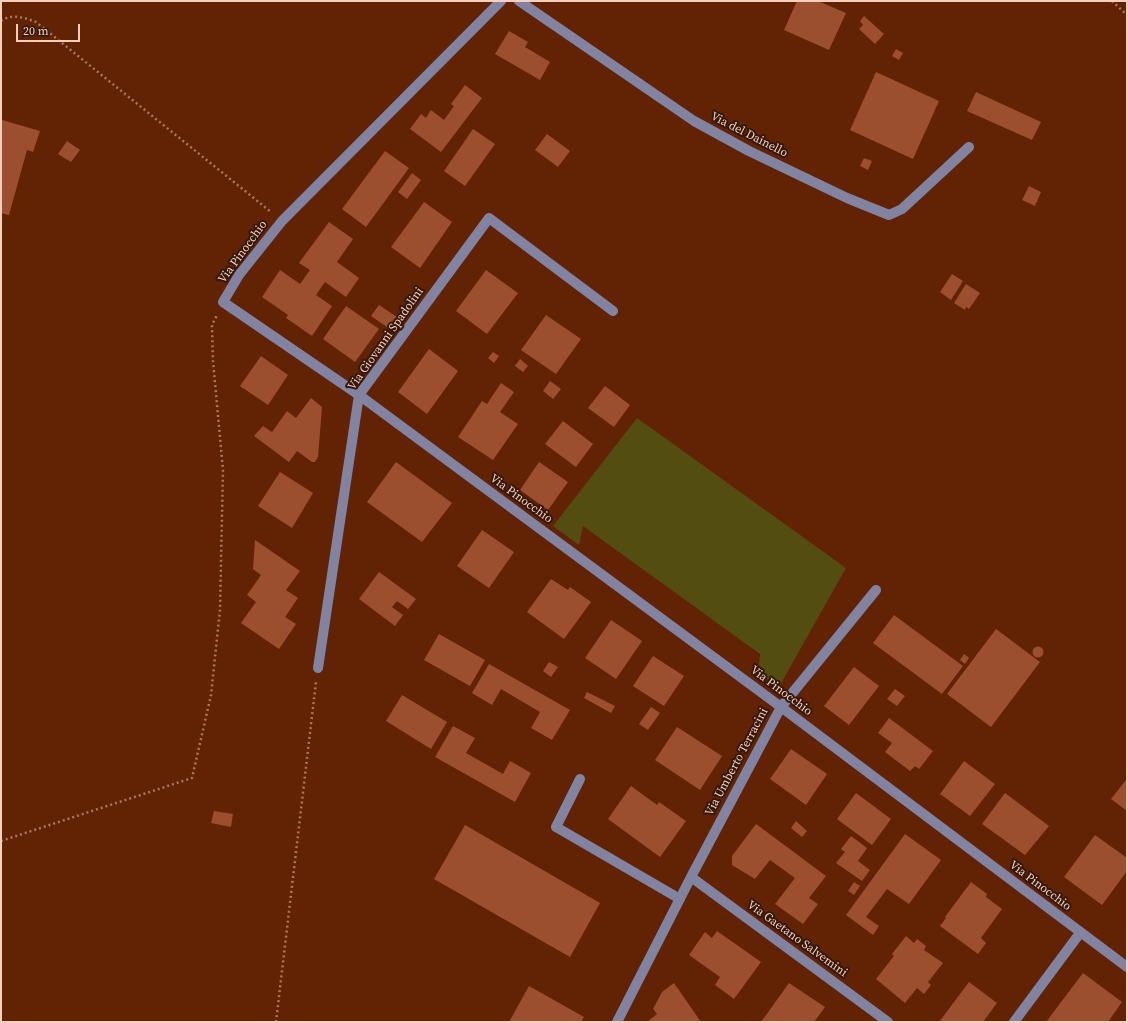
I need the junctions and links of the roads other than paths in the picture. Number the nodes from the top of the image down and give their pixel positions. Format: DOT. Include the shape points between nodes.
graph roads {
  1 [pos="500,1"];
  2 [pos="519,1"];
  3 [pos="969,147"];
  4 [pos="613,311"];
  5 [pos="359,395"];
  6 [pos="876,590"];
  7 [pos="318,668"];
  8 [pos="781,707"];
  9 [pos="580,779"];
  10 [pos="691,877"];
  11 [pos="680,898"];
  12 [pos="1080,933"];
  13 [pos="1127,967"];
  14 [pos="617,1022"];
  15 [pos="888,1022"];
  16 [pos="1014,1022"];
  1 -- 5 [label="street, Via Pinocchio" via="282,221 239,274 223,302"];
  2 -- 3 [label="street, Via del Dainello" via="694,121 756,155 846,198 889,215 902,208"];
  4 -- 5 [label="street, Via Giovanni Spadolini" via="489,218"];
  5 -- 7 [label="street, Via Giovanni Spadolini"];
  5 -- 8 [label="street, Via Pinocchio"];
  6 -- 8 [label="street, Via Umberto Terracini"];
  8 -- 10 [label="street, Via Umberto Terracini"];
  8 -- 12 [label="street, Via Pinocchio"];
  9 -- 11 [label="street" via="556,827"];
  10 -- 11 [label="street, Via Umberto Terracini"];
  10 -- 15 [label="street, Via Gaetano Salvemini"];
  11 -- 14 [label="street, Via Umberto Terracini"];
  12 -- 13 [label="street, Via Pinocchio"];
  12 -- 16 [label="street"];
}
